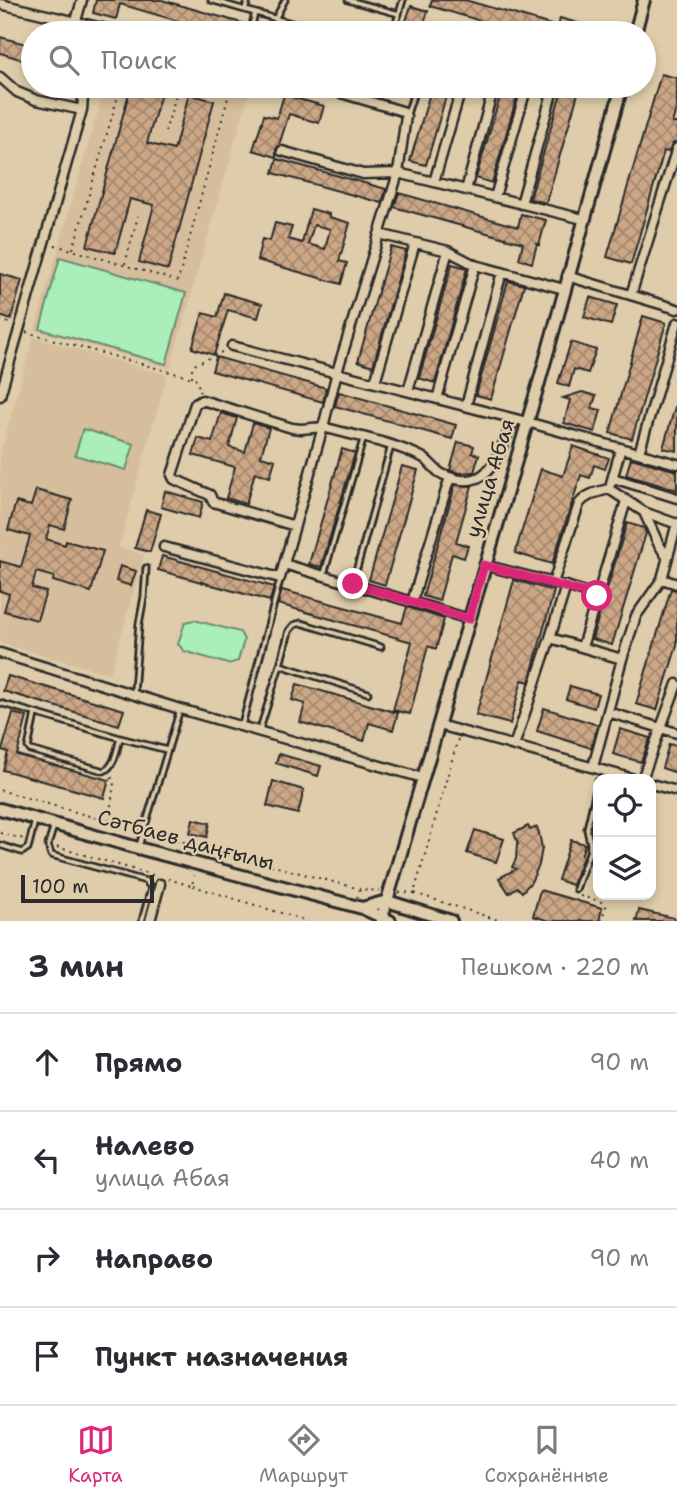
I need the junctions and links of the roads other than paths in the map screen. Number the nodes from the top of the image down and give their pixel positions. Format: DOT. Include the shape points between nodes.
graph roads {
  1 [pos="82,0"];
  2 [pos="211,0"];
  3 [pos="247,0"];
  4 [pos="285,0"];
  5 [pos="348,0"];
  6 [pos="403,0"];
  7 [pos="644,0"];
  8 [pos="0,4"];
  9 [pos="245,10"];
  10 [pos="255,13"];
  11 [pos="399,14"];
  12 [pos="275,19"];
  13 [pos="76,21"];
  14 [pos="253,21"];
  15 [pos="282,21"];
  16 [pos="397,21"];
  17 [pos="638,21"];
  18 [pos="0,77"];
  19 [pos="21,94"];
  20 [pos="31,98"];
  21 [pos="83,98"];
  22 [pos="358,98"];
  23 [pos="412,98"];
  24 [pos="458,98"];
  25 [pos="491,98"];
  26 [pos="524,98"];
  27 [pos="551,98"];
  28 [pos="618,98"];
  29 [pos="82,110"];
  30 [pos="406,116"];
  31 [pos="677,148"];
  32 [pos="282,151"];
  33 [pos="398,173"];
  34 [pos="434,182"];
  35 [pos="466,190"];
  36 [pos="495,197"];
  37 [pos="521,204"];
  38 [pos="583,219"];
  39 [pos="379,233"];
  40 [pos="415,243"];
  41 [pos="448,251"];
  42 [pos="475,265"];
  43 [pos="502,272"];
  44 [pos="567,276"];
  45 [pos="564,289"];
  46 [pos="631,295"];
  47 [pos="677,309"];
  48 [pos="677,323"];
  49 [pos="232,346"];
  50 [pos="5,360"];
  51 [pos="337,372"];
  52 [pos="375,382"];
  53 [pos="408,391"];
  54 [pos="0,396"];
  55 [pos="437,399"];
  56 [pos="466,406"];
  57 [pos="514,419"];
  58 [pos="527,422"];
  59 [pos="323,427"];
  60 [pos="364,439"];
  61 [pos="391,446"];
  62 [pos="621,448"];
  63 [pos="639,453"];
  64 [pos="677,464"];
  65 [pos="450,477"];
  66 [pos="613,478"];
  67 [pos="609,489"];
  68 [pos="677,498"];
  69 [pos="626,501"];
  70 [pos="644,512"];
  71 [pos="677,523"];
  72 [pos="295,526"];
  73 [pos="164,547"];
  74 [pos="667,558"];
  75 [pos="284,564"];
  76 [pos="484,565"];
  77 [pos="146,568"];
  78 [pos="324,576"];
  79 [pos="280,578"];
  80 [pos="662,579"];
  81 [pos="552,583"];
  82 [pos="353,584"];
  83 [pos="677,584"];
  84 [pos="566,586"];
  85 [pos="597,596"];
  86 [pos="412,602"];
  87 [pos="469,619"];
  88 [pos="550,638"];
  89 [pos="381,647"];
  90 [pos="582,647"];
  91 [pos="0,653"];
  92 [pos="622,659"];
  93 [pos="280,665"];
  94 [pos="677,684"];
  95 [pos="368,692"];
  96 [pos="134,694"];
  97 [pos="0,703"];
  98 [pos="180,709"];
  99 [pos="608,712"];
  100 [pos="35,714"];
  101 [pos="439,725"];
  102 [pos="241,727"];
  103 [pos="662,729"];
  104 [pos="259,732"];
  105 [pos="677,733"];
  106 [pos="120,738"];
  107 [pos="514,746"];
  108 [pos="167,750"];
  109 [pos="597,769"];
  110 [pos="598,774"];
  111 [pos="616,774"];
  112 [pos="644,774"];
  113 [pos="424,778"];
  114 [pos="656,786"];
  115 [pos="677,792"];
  116 [pos="593,804"];
  117 [pos="0,809"];
  118 [pos="36,819"];
  119 [pos="55,824"];
  120 [pos="0,845"];
  121 [pos="138,848"];
  122 [pos="160,884"];
  123 [pos="576,889"];
  124 [pos="387,901"];
  125 [pos="362,908"];
  126 [pos="384,920"];
  127 [pos="142,921"];
  128 [pos="150,921"];
  129 [pos="451,921"];
  1 -- 13 [label="street"];
  2 -- 9 [label="lane"];
  3 -- 9 [label="lane"];
  4 -- 12 [label="lane"];
  5 -- 11 [label="lane"];
  6 -- 11 [label="lane"];
  7 -- 17 [label="street"];
  8 -- 13 [label="street"];
  9 -- 10 [label="lane"];
  10 -- 12 [label="lane"];
  10 -- 14 [label="lane"];
  11 -- 16 [label="lane"];
  12 -- 15 [label="lane"];
  18 -- 19 [label="street"];
  20 -- 29 [label="street"];
  21 -- 29 [label="street"];
  22 -- 30 [label="street"];
  23 -- 30 [label="lane"];
  24 -- 34 [label="street"];
  25 -- 35 [label="street"];
  26 -- 36 [label="street"];
  27 -- 37 [label="street"];
  28 -- 38 [label="street, улица Абая"];
  29 -- 50 [label="street" via="19,328"];
  30 -- 33 [label="street"];
  31 -- 46 [label="street"];
  32 -- 33 [label="street" via="363,174"];
  33 -- 34 [label="street"];
  33 -- 39 [label="street"];
  34 -- 35 [label="street"];
  35 -- 36 [label="street"];
  36 -- 37 [label="street"];
  37 -- 38 [label="street"];
  38 -- 44 [label="street, улица Абая"];
  39 -- 40 [label="street"];
  39 -- 51 [label="street"];
  40 -- 41 [label="street"];
  40 -- 52 [label="street"];
  41 -- 42 [label="street"];
  41 -- 53 [label="street"];
  42 -- 43 [label="street"];
  42 -- 55 [label="street"];
  43 -- 45 [label="street"];
  43 -- 56 [label="street"];
  44 -- 45 [label="street, улица Абая"];
  44 -- 46 [label="street"];
  45 -- 58 [label="street, улица Абая"];
  46 -- 47 [label="street"];
  48 -- 63 [label="street"];
  49 -- 51 [label="street"];
  50 -- 54 [label="street"];
  51 -- 52 [label="street"];
  51 -- 59 [label="street"];
  52 -- 53 [label="street"];
  53 -- 55 [label="street"];
  55 -- 56 [label="street"];
  56 -- 57 [label="street"];
  57 -- 58 [label="street"];
  57 -- 65 [label="street" via="483,476 475,481"];
  58 -- 62 [label="street"];
  58 -- 76 [label="street, улица Абая"];
  59 -- 60 [label="street"];
  59 -- 72 [label="street"];
  59 -- 72 [label="street" via="292,428 202,400 195,404 172,475 210,495 213,502"];
  60 -- 61 [label="street"];
  60 -- 78 [label="lane"];
  61 -- 65 [label="street" via="424,458"];
  61 -- 82 [label="lane"];
  62 -- 63 [label="street"];
  62 -- 66 [label="street"];
  63 -- 64 [label="street"];
  65 -- 86 [label="street"];
  66 -- 67 [label="street"];
  66 -- 68 [label="street"];
  67 -- 69 [label="street"];
  67 -- 81 [label="street" via="584,497 579,504"];
  69 -- 70 [label="street"];
  69 -- 85 [label="street"];
  70 -- 71 [label="street"];
  70 -- 74 [label="street"];
  71 -- 74 [label="street"];
  72 -- 75 [label="street"];
  73 -- 79 [label="street"];
  74 -- 80 [label="street"];
  75 -- 78 [label="street"];
  75 -- 79 [label="street"];
  76 -- 81 [label="street"];
  76 -- 87 [label="street, улица Абая"];
  77 -- 96 [label="lane"];
  78 -- 82 [label="street"];
  79 -- 102 [label="lane"];
  80 -- 83 [label="street"];
  80 -- 92 [label="street" via="636,616"];
  81 -- 84 [label="street"];
  82 -- 86 [label="street"];
  84 -- 85 [label="street"];
  84 -- 88 [label="street"];
  85 -- 90 [label="street"];
  86 -- 87 [label="street"];
  87 -- 101 [label="street, улица Абая"];
  88 -- 90 [label="street"];
  88 -- 107 [label="street"];
  89 -- 93 [label="lane" via="301,623 289,631"];
  90 -- 92 [label="street"];
  91 -- 96 [label="street"];
  92 -- 99 [label="street"];
  93 -- 95 [label="lane"];
  93 -- 104 [label="lane"];
  94 -- 103 [label="street"];
  96 -- 98 [label="street"];
  97 -- 100 [label="lane"];
  98 -- 102 [label="street"];
  98 -- 108 [label="lane"];
  99 -- 103 [label="street"];
  99 -- 109 [label="street"];
  100 -- 106 [label="lane"];
  100 -- 106 [label="lane" via="30,750 104,771 112,765"];
  101 -- 107 [label="street"];
  101 -- 113 [label="street, улица Абая"];
  102 -- 104 [label="street"];
  103 -- 105 [label="street"];
  103 -- 112 [label="street"];
  104 -- 113 [label="street"];
  106 -- 108 [label="lane"];
  107 -- 109 [label="street"];
  108 -- 121 [label="lane"];
  109 -- 110 [label="lane"];
  109 -- 111 [label="street"];
  113 -- 124 [label="street, улица Абая"];
  114 -- 115 [label="street"];
  116 -- 123 [label="lane" via="587,829 590,850"];
  117 -- 118 [label="street, Сәтбаев даңғылы"];
  118 -- 119 [label="street, Сәтбаев даңғылы"];
  118 -- 120 [label="lane" via="28,848 22,852"];
  119 -- 121 [label="street, Сәтбаев даңғылы"];
  119 -- 127 [label="lane" via="48,845 51,855 146,881 151,888"];
  121 -- 125 [label="street, Сәтбаев даңғылы"];
  122 -- 128 [label="street"];
  124 -- 125 [label="street"];
  124 -- 126 [label="street, улица Абая"];
  124 -- 129 [label="street"];
  125 -- 126 [label="street, Сәтбаев даңғылы"];
}
